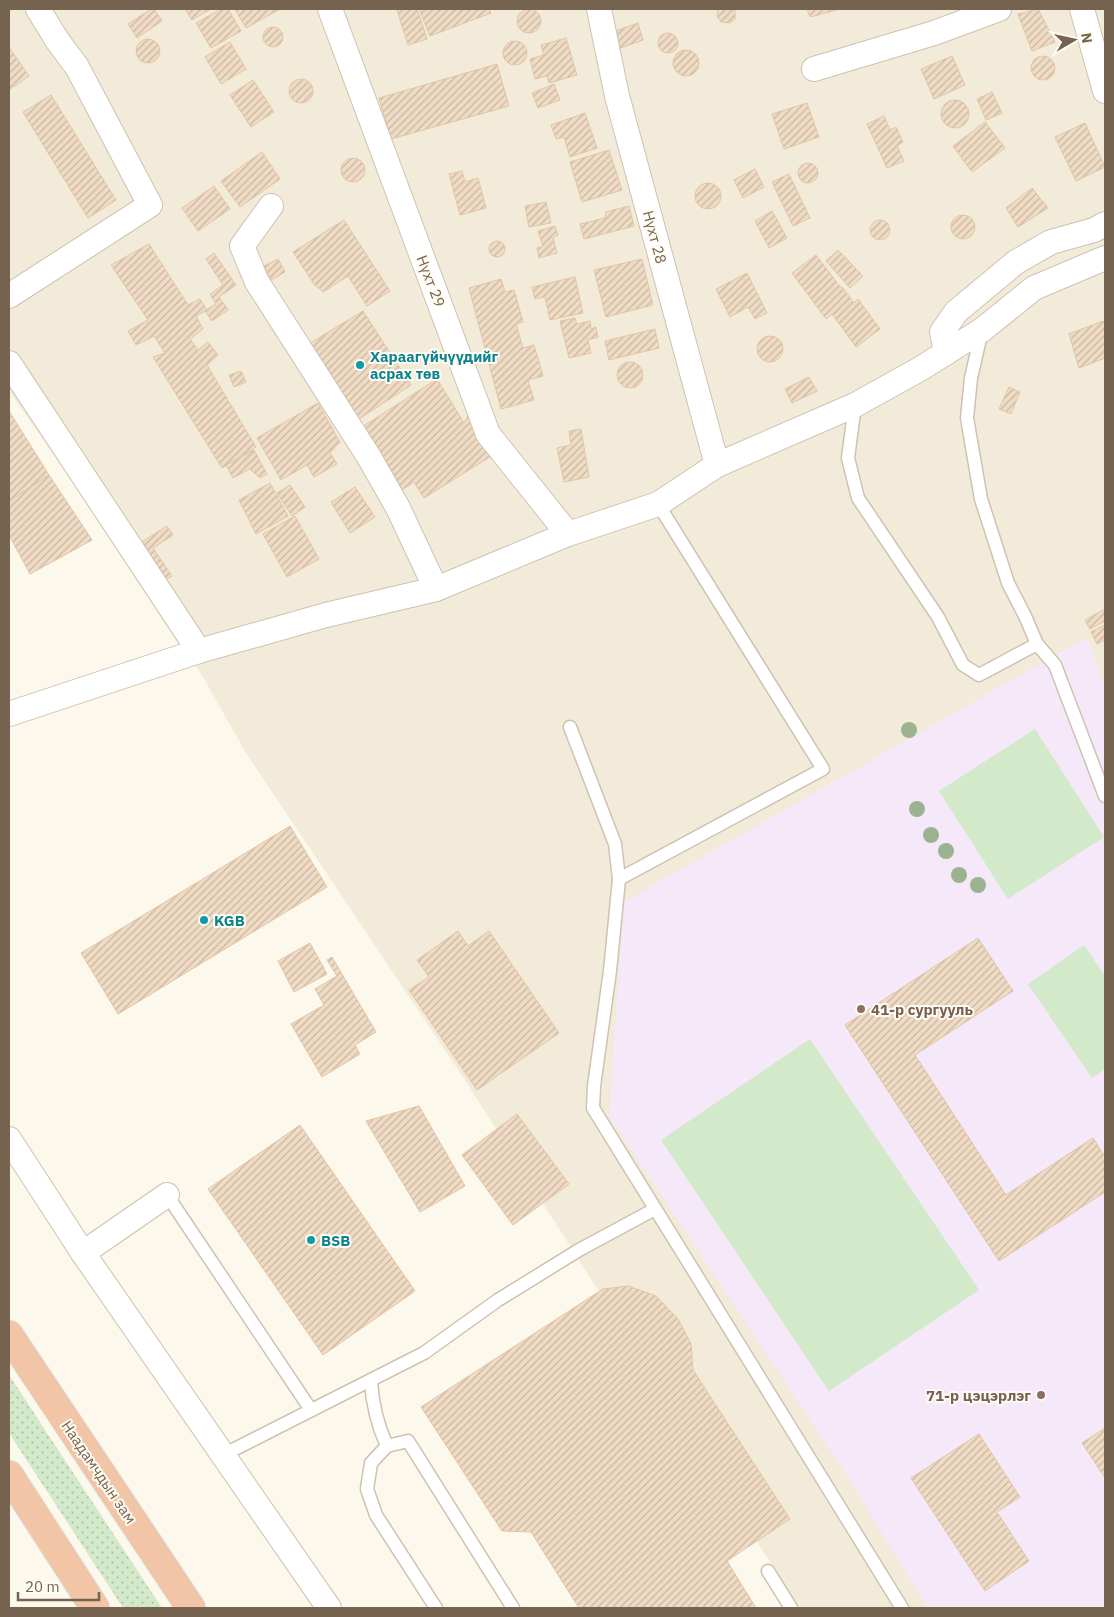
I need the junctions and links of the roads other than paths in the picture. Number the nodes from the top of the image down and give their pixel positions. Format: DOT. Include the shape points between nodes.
graph roads {
  1 [pos="38,9"];
  2 [pos="330,9"];
  3 [pos="599,9"];
  4 [pos="999,9"];
  5 [pos="1082,9"];
  6 [pos="814,69"];
  7 [pos="1105,91"];
  8 [pos="271,206"];
  9 [pos="1105,224"];
  10 [pos="1105,258"];
  11 [pos="9,296"];
  12 [pos="982,330"];
  13 [pos="946,353"];
  14 [pos="9,363"];
  15 [pos="855,405"];
  16 [pos="717,465"];
  17 [pos="658,504"];
  18 [pos="568,534"];
  19 [pos="436,589"];
  20 [pos="1037,644"];
  21 [pos="199,651"];
  22 [pos="9,714"];
  23 [pos="570,727"];
  24 [pos="1105,796"];
  25 [pos="619,879"];
  26 [pos="9,1139"];
  27 [pos="167,1195"];
  28 [pos="656,1209"];
  29 [pos="84,1254"];
  30 [pos="9,1334"];
  31 [pos="370,1380"];
  32 [pos="311,1410"];
  33 [pos="387,1446"];
  34 [pos="223,1454"];
  35 [pos="9,1475"];
  36 [pos="768,1571"];
  37 [pos="95,1608"];
  38 [pos="190,1608"];
  39 [pos="329,1608"];
  40 [pos="436,1608"];
  41 [pos="513,1608"];
  42 [pos="790,1608"];
  43 [pos="902,1608"];
  1 -- 11 [label="street" via="77,67 150,205"];
  2 -- 18 [label="street, Нүхт 29" via="488,434"];
  3 -- 16 [label="street, Нүхт 28" via="617,96"];
  4 -- 6 [label="street" via="934,33"];
  5 -- 7 [label="street"];
  8 -- 19 [label="street" via="242,246 257,282 369,457 398,508"];
  9 -- 13 [label="street" via="1051,242 1016,262 956,312 942,332"];
  10 -- 12 [label="street" via="1034,288"];
  12 -- 13 [label="street"];
  12 -- 20 [label="lane" via="971,378 967,418 981,499 1008,583"];
  13 -- 15 [label="street"];
  14 -- 21 [label="street"];
  15 -- 16 [label="street"];
  15 -- 20 [label="lane" via="848,458 858,498 938,617 963,665 979,675"];
  16 -- 17 [label="street"];
  17 -- 18 [label="street"];
  17 -- 25 [label="lane" via="823,769"];
  18 -- 19 [label="street"];
  19 -- 21 [label="street" via="326,615"];
  20 -- 24 [label="lane" via="1055,665"];
  21 -- 22 [label="street"];
  23 -- 25 [label="lane" via="615,844"];
  25 -- 28 [label="lane" via="593,1108"];
  26 -- 29 [label="street"];
  27 -- 29 [label="street"];
  27 -- 32 [label="lane"];
  28 -- 31 [label="lane" via="579,1250 498,1300 424,1353"];
  28 -- 43 [label="lane"];
  29 -- 34 [label="street"];
  30 -- 38 [label="highway, Наадамчдын зам"];
  31 -- 32 [label="lane"];
  31 -- 33 [label="lane" via="372,1404"];
  32 -- 34 [label="lane"];
  33 -- 40 [label="lane" via="371,1463 367,1489 376,1515"];
  33 -- 41 [label="lane" via="408,1442"];
  34 -- 39 [label="street"];
  35 -- 37 [label="highway"];
  36 -- 42 [label="lane"];
}
